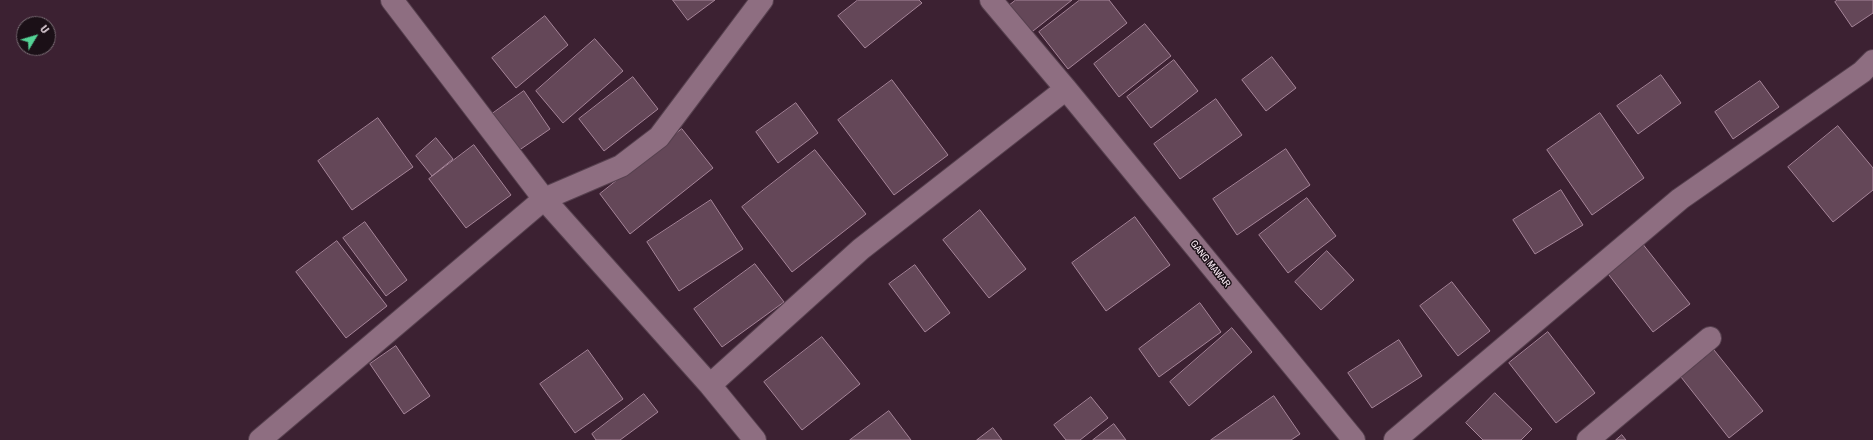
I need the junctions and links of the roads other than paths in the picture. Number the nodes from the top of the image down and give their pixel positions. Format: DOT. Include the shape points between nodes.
graph roads {
  1 [pos="392,0"];
  2 [pos="762,0"];
  3 [pos="990,0"];
  4 [pos="1873,61"];
  5 [pos="1066,89"];
  6 [pos="544,199"];
  7 [pos="1710,338"];
  8 [pos="710,385"];
  9 [pos="260,440"];
  10 [pos="755,440"];
  11 [pos="1354,440"];
  12 [pos="1395,440"];
  13 [pos="1588,440"];
  1 -- 6 [label="street"];
  2 -- 6 [label="street" via="659,137 621,166"];
  3 -- 5 [label="street, GANG MAWAR"];
  4 -- 12 [label="street" via="1862,72 1680,199"];
  5 -- 8 [label="street" via="861,249"];
  5 -- 11 [label="street, GANG MAWAR"];
  6 -- 8 [label="street"];
  6 -- 9 [label="street"];
  7 -- 13 [label="street"];
  8 -- 10 [label="street"];
}
